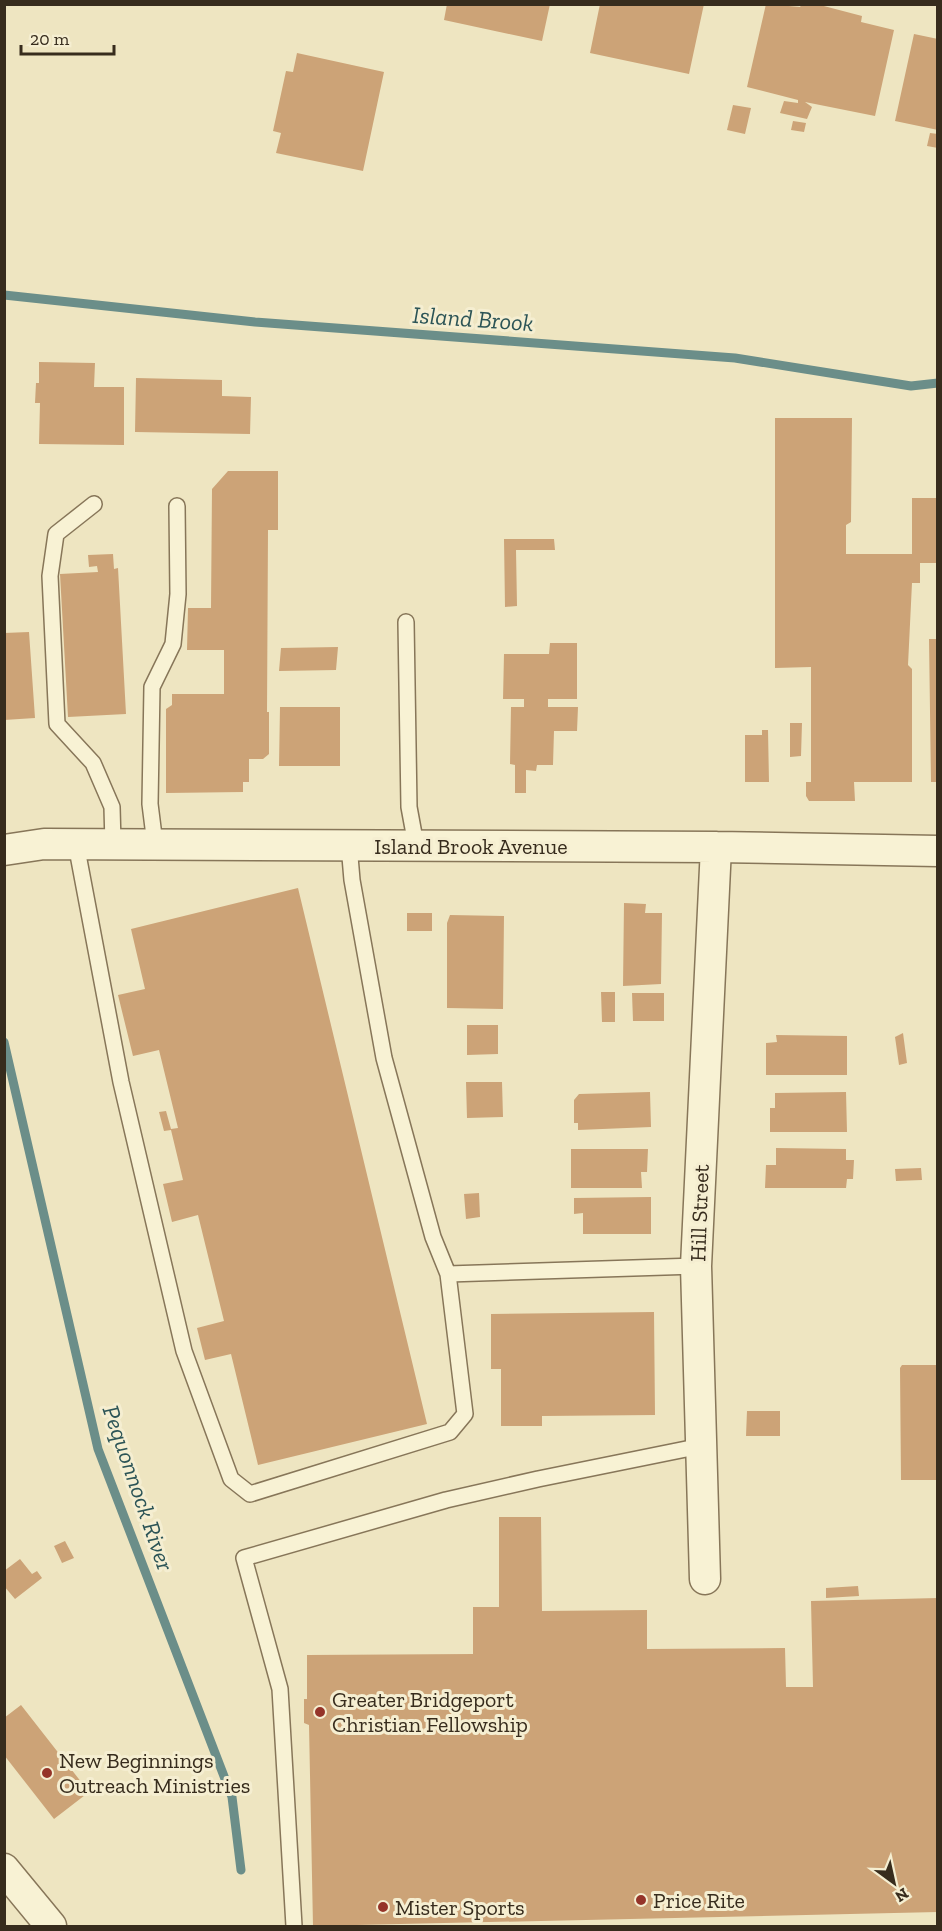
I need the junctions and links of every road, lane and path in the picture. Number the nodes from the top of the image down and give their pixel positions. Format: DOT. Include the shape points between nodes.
graph roads {
  1 [pos="94,504"];
  2 [pos="177,506"];
  3 [pos="406,622"];
  4 [pos="76,844"];
  5 [pos="113,844"];
  6 [pos="155,844"];
  7 [pos="349,845"];
  8 [pos="416,845"];
  9 [pos="716,847"];
  10 [pos="4,850"];
  11 [pos="938,851"];
  12 [pos="696,1266"];
  13 [pos="448,1274"];
  14 [pos="701,1446"];
  15 [pos="705,1579"];
  16 [pos="4,1869"];
  17 [pos="51,1926"];
  18 [pos="294,1926"];
  1 -- 5 [label="lane" via="56,534 50,576 57,724 93,762 112,807"];
  2 -- 6 [label="lane" via="178,594 172,644 152,687 150,804"];
  3 -- 8 [label="lane" via="409,807"];
  4 -- 5 [label="street, Island Brook Avenue"];
  4 -- 10 [label="street, Island Brook Avenue"];
  4 -- 13 [label="lane" via="121,1082 184,1351 231,1479 250,1494 450,1432 465,1414"];
  5 -- 6 [label="street, Island Brook Avenue"];
  6 -- 7 [label="street, Island Brook Avenue"];
  7 -- 8 [label="street, Island Brook Avenue"];
  7 -- 13 [label="lane" via="384,1058 433,1237"];
  8 -- 9 [label="street, Island Brook Avenue"];
  9 -- 11 [label="street, Island Brook Avenue"];
  9 -- 12 [label="street, Hill Street"];
  12 -- 13 [label="lane"];
  12 -- 14 [label="street, Hill Street"];
  14 -- 15 [label="street, Hill Street"];
  14 -- 18 [label="lane" via="446,1500 244,1558 280,1689"];
  16 -- 17 [label="street"];
}
